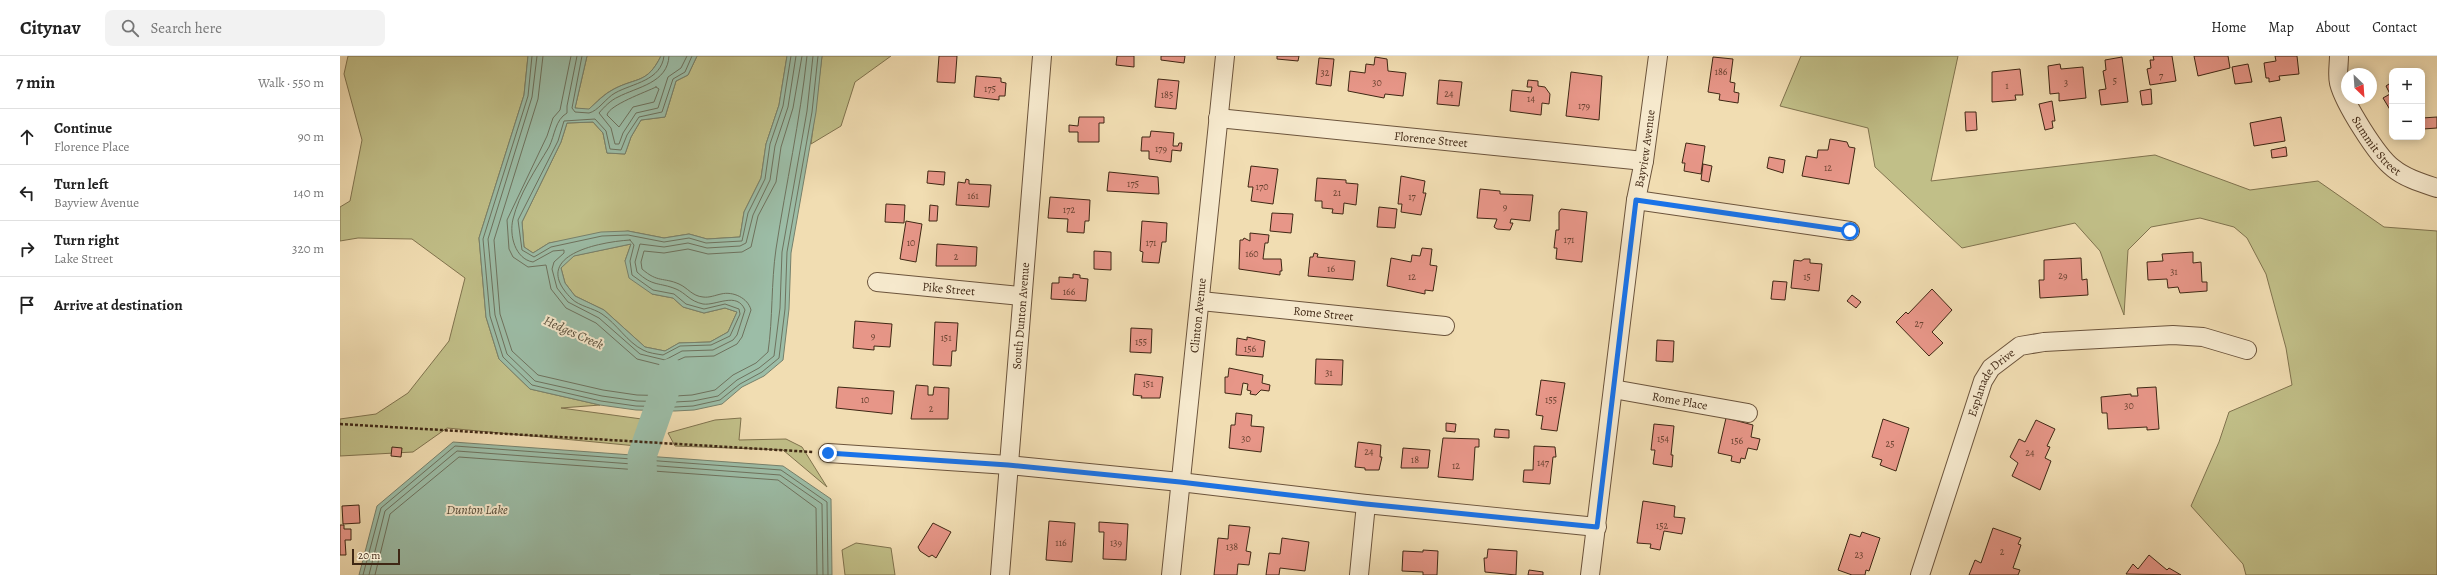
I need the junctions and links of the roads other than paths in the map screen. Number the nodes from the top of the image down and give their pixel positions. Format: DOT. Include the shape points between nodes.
graph roads {
  1 [pos="1042,56"];
  2 [pos="1225,56"];
  3 [pos="1658,56"];
  4 [pos="2338,56"];
  5 [pos="1218,118"];
  6 [pos="1644,161"];
  7 [pos="2437,188"];
  8 [pos="1636,200"];
  9 [pos="1850,231"];
  10 [pos="877,282"];
  11 [pos="1021,296"];
  12 [pos="1201,301"];
  13 [pos="1445,326"];
  14 [pos="2247,350"];
  15 [pos="1613,389"];
  16 [pos="1748,413"];
  17 [pos="828,453"];
  18 [pos="1008,465"];
  19 [pos="1180,482"];
  20 [pos="1366,504"];
  21 [pos="1597,527"];
  22 [pos="1000,575"];
  23 [pos="1171,575"];
  24 [pos="1359,575"];
  25 [pos="1590,575"];
  26 [pos="1920,575"];
  1 -- 11 [label="street, South Dunton Avenue"];
  2 -- 5 [label="street, Clinton Avenue"];
  3 -- 6 [label="street, Bayview Avenue"];
  4 -- 7 [label="street, Summit Street" via="2339,83 2354,115 2376,148 2392,168 2413,180"];
  5 -- 6 [label="street, Florence Street"];
  5 -- 12 [label="street, Clinton Avenue"];
  6 -- 8 [label="street, Bayview Avenue"];
  8 -- 9 [label="street"];
  8 -- 15 [label="street, Bayview Avenue"];
  10 -- 11 [label="street, Pike Street"];
  11 -- 18 [label="street, South Dunton Avenue"];
  12 -- 13 [label="street, Rome Street"];
  12 -- 19 [label="street, Clinton Avenue"];
  14 -- 26 [label="street, Esplanade Drive" via="2203,337 2173,335 2044,342 2020,346 2002,358 1991,368 1983,381"];
  15 -- 16 [label="street, Rome Place"];
  15 -- 21 [label="street, Bayview Avenue"];
  17 -- 18 [label="street"];
  18 -- 19 [label="street"];
  18 -- 22 [label="street, South Dunton Avenue"];
  19 -- 20 [label="street"];
  19 -- 23 [label="street, Clinton Avenue"];
  20 -- 21 [label="street"];
  20 -- 24 [label="street"];
  21 -- 25 [label="street, Bayview Avenue"];
}
